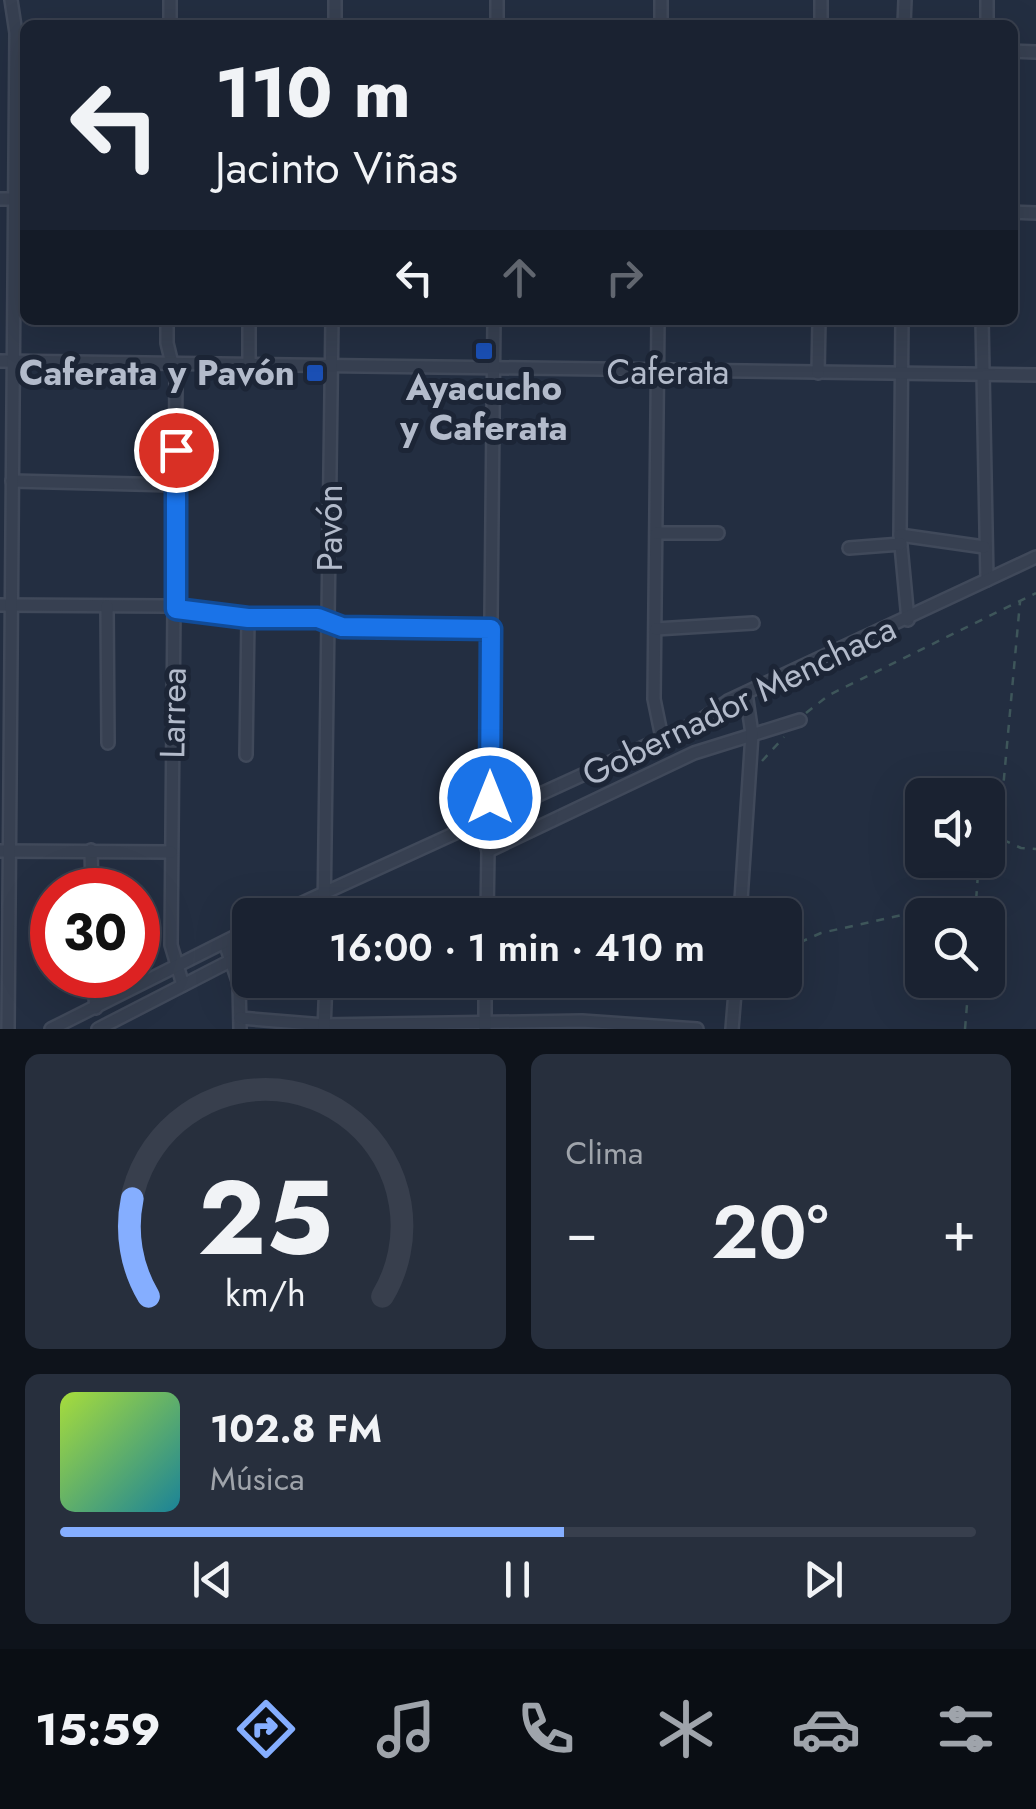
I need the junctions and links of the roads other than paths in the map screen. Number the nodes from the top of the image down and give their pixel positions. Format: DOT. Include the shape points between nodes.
graph roads {
  1 [pos="11,0"];
  2 [pos="20,33"];
  3 [pos="0,199"];
  4 [pos="20,200"];
  5 [pos="168,325"];
  6 [pos="250,325"];
  7 [pos="332,325"];
  8 [pos="494,325"];
  9 [pos="658,325"];
  10 [pos="819,325"];
  11 [pos="902,325"];
  12 [pos="982,325"];
  13 [pos="6,361"];
  14 [pos="172,362"];
  15 [pos="249,364"];
  16 [pos="331,366"];
  17 [pos="494,370"];
  18 [pos="658,373"];
  19 [pos="818,373"];
  20 [pos="901,374"];
  21 [pos="1036,375"];
  22 [pos="981,376"];
  23 [pos="12,481"];
  24 [pos="175,484"];
  25 [pos="657,533"];
  26 [pos="718,534"];
  27 [pos="900,540"];
  28 [pos="984,547"];
  29 [pos="849,548"];
  30 [pos="1036,556"];
  31 [pos="987,580"];
  32 [pos="6,605"];
  33 [pos="107,606"];
  34 [pos="176,609"];
  35 [pos="248,618"];
  36 [pos="908,620"];
  37 [pos="752,622"];
  38 [pos="330,624"];
  39 [pos="491,629"];
  40 [pos="656,629"];
  41 [pos="746,693"];
  42 [pos="800,720"];
  43 [pos="752,734"];
  44 [pos="662,738"];
  45 [pos="108,742"];
  46 [pos="246,756"];
  47 [pos="484,817"];
  48 [pos="91,850"];
  49 [pos="5,851"];
  50 [pos="488,851"];
  51 [pos="171,852"];
  52 [pos="91,868"];
  53 [pos="323,894"];
  54 [pos="314,898"];
  55 [pos="323,898"];
  56 [pos="487,898"];
  57 [pos="741,898"];
  58 [pos="232,939"];
  59 [pos="225,943"];
  60 [pos="232,960"];
  61 [pos="175,969"];
  62 [pos="183,985"];
  63 [pos="95,998"];
  64 [pos="237,998"];
  65 [pos="325,998"];
  66 [pos="486,998"];
  67 [pos="735,998"];
  68 [pos="96,1008"];
  69 [pos="240,1023"];
  70 [pos="485,1026"];
  71 [pos="324,1027"];
  72 [pos="8,1029"];
  73 [pos="50,1029"];
  74 [pos="98,1029"];
  75 [pos="698,1029"];
  76 [pos="732,1029"];
  1 -- 2 [label="street"];
  2 -- 4 [label="street"];
  3 -- 4 [label="street"];
  4 -- 13 [label="street"];
  5 -- 14 [label="street, Larrea"];
  6 -- 15 [label="street"];
  7 -- 16 [label="street, Pavón"];
  8 -- 17 [label="street"];
  9 -- 18 [label="street"];
  10 -- 19 [label="street"];
  11 -- 20 [label="street"];
  12 -- 22 [label="street"];
  13 -- 14 [label="street, Caferata"];
  13 -- 23 [label="street"];
  14 -- 15 [label="street, Caferata"];
  14 -- 24 [label="street, Larrea"];
  15 -- 16 [label="street, Caferata"];
  16 -- 17 [label="street, Caferata"];
  16 -- 38 [label="street, Pavón"];
  17 -- 18 [label="street, Caferata"];
  17 -- 39 [label="street"];
  18 -- 19 [label="street, Caferata"];
  18 -- 25 [label="street"];
  19 -- 20 [label="street, Caferata"];
  20 -- 22 [label="street, Caferata"];
  20 -- 27 [label="street"];
  21 -- 22 [label="street, Caferata"];
  22 -- 28 [label="street"];
  23 -- 24 [label="street"];
  23 -- 32 [label="street"];
  24 -- 34 [label="street, Larrea"];
  25 -- 26 [label="street"];
  25 -- 40 [label="street"];
  27 -- 28 [label="street"];
  27 -- 29 [label="street"];
  27 -- 36 [label="street"];
  28 -- 31 [label="street"];
  30 -- 31 [label="street, Gobernador Menchaca"];
  31 -- 36 [label="street, Gobernador Menchaca"];
  32 -- 33 [label="street"];
  32 -- 49 [label="street"];
  33 -- 34 [label="street"];
  33 -- 45 [label="street"];
  34 -- 35 [label="street"];
  34 -- 51 [label="street, Larrea"];
  35 -- 38 [label="street" via="318,618"];
  35 -- 46 [label="street"];
  36 -- 41 [label="street, Gobernador Menchaca"];
  37 -- 40 [label="street"];
  38 -- 39 [label="street"];
  38 -- 53 [label="street, Pavón"];
  39 -- 47 [label="street"];
  40 -- 44 [label="street" via="655,711"];
  41 -- 43 [label="street"];
  41 -- 44 [label="street, Gobernador Menchaca"];
  42 -- 43 [label="street"];
  43 -- 50 [label="street" via="694,753"];
  43 -- 57 [label="street"];
  44 -- 47 [label="street, Gobernador Menchaca"];
  47 -- 50 [label="street"];
  47 -- 53 [label="street, Gobernador Menchaca"];
  48 -- 49 [label="street"];
  48 -- 51 [label="street"];
  48 -- 52 [label="street"];
  49 -- 72 [label="street"];
  50 -- 56 [label="street"];
  51 -- 61 [label="street, Larrea"];
  53 -- 54 [label="street, Gobernador Menchaca"];
  53 -- 55 [label="street, Pavón"];
  58 -- 59 [label="street"];
  59 -- 60 [label="street"];
  59 -- 61 [label="street"];
  60 -- 62 [label="street"];
  61 -- 62 [label="street, Larrea"];
  61 -- 68 [label="street"];
  62 -- 74 [label="street"];
  63 -- 68 [label="street"];
  64 -- 69 [label="street"];
  65 -- 71 [label="street"];
  66 -- 70 [label="street"];
  67 -- 76 [label="street"];
  68 -- 73 [label="street"];
  69 -- 71 [label="street"];
  70 -- 71 [label="street"];
  70 -- 75 [label="street" via="582,1021"];
}
